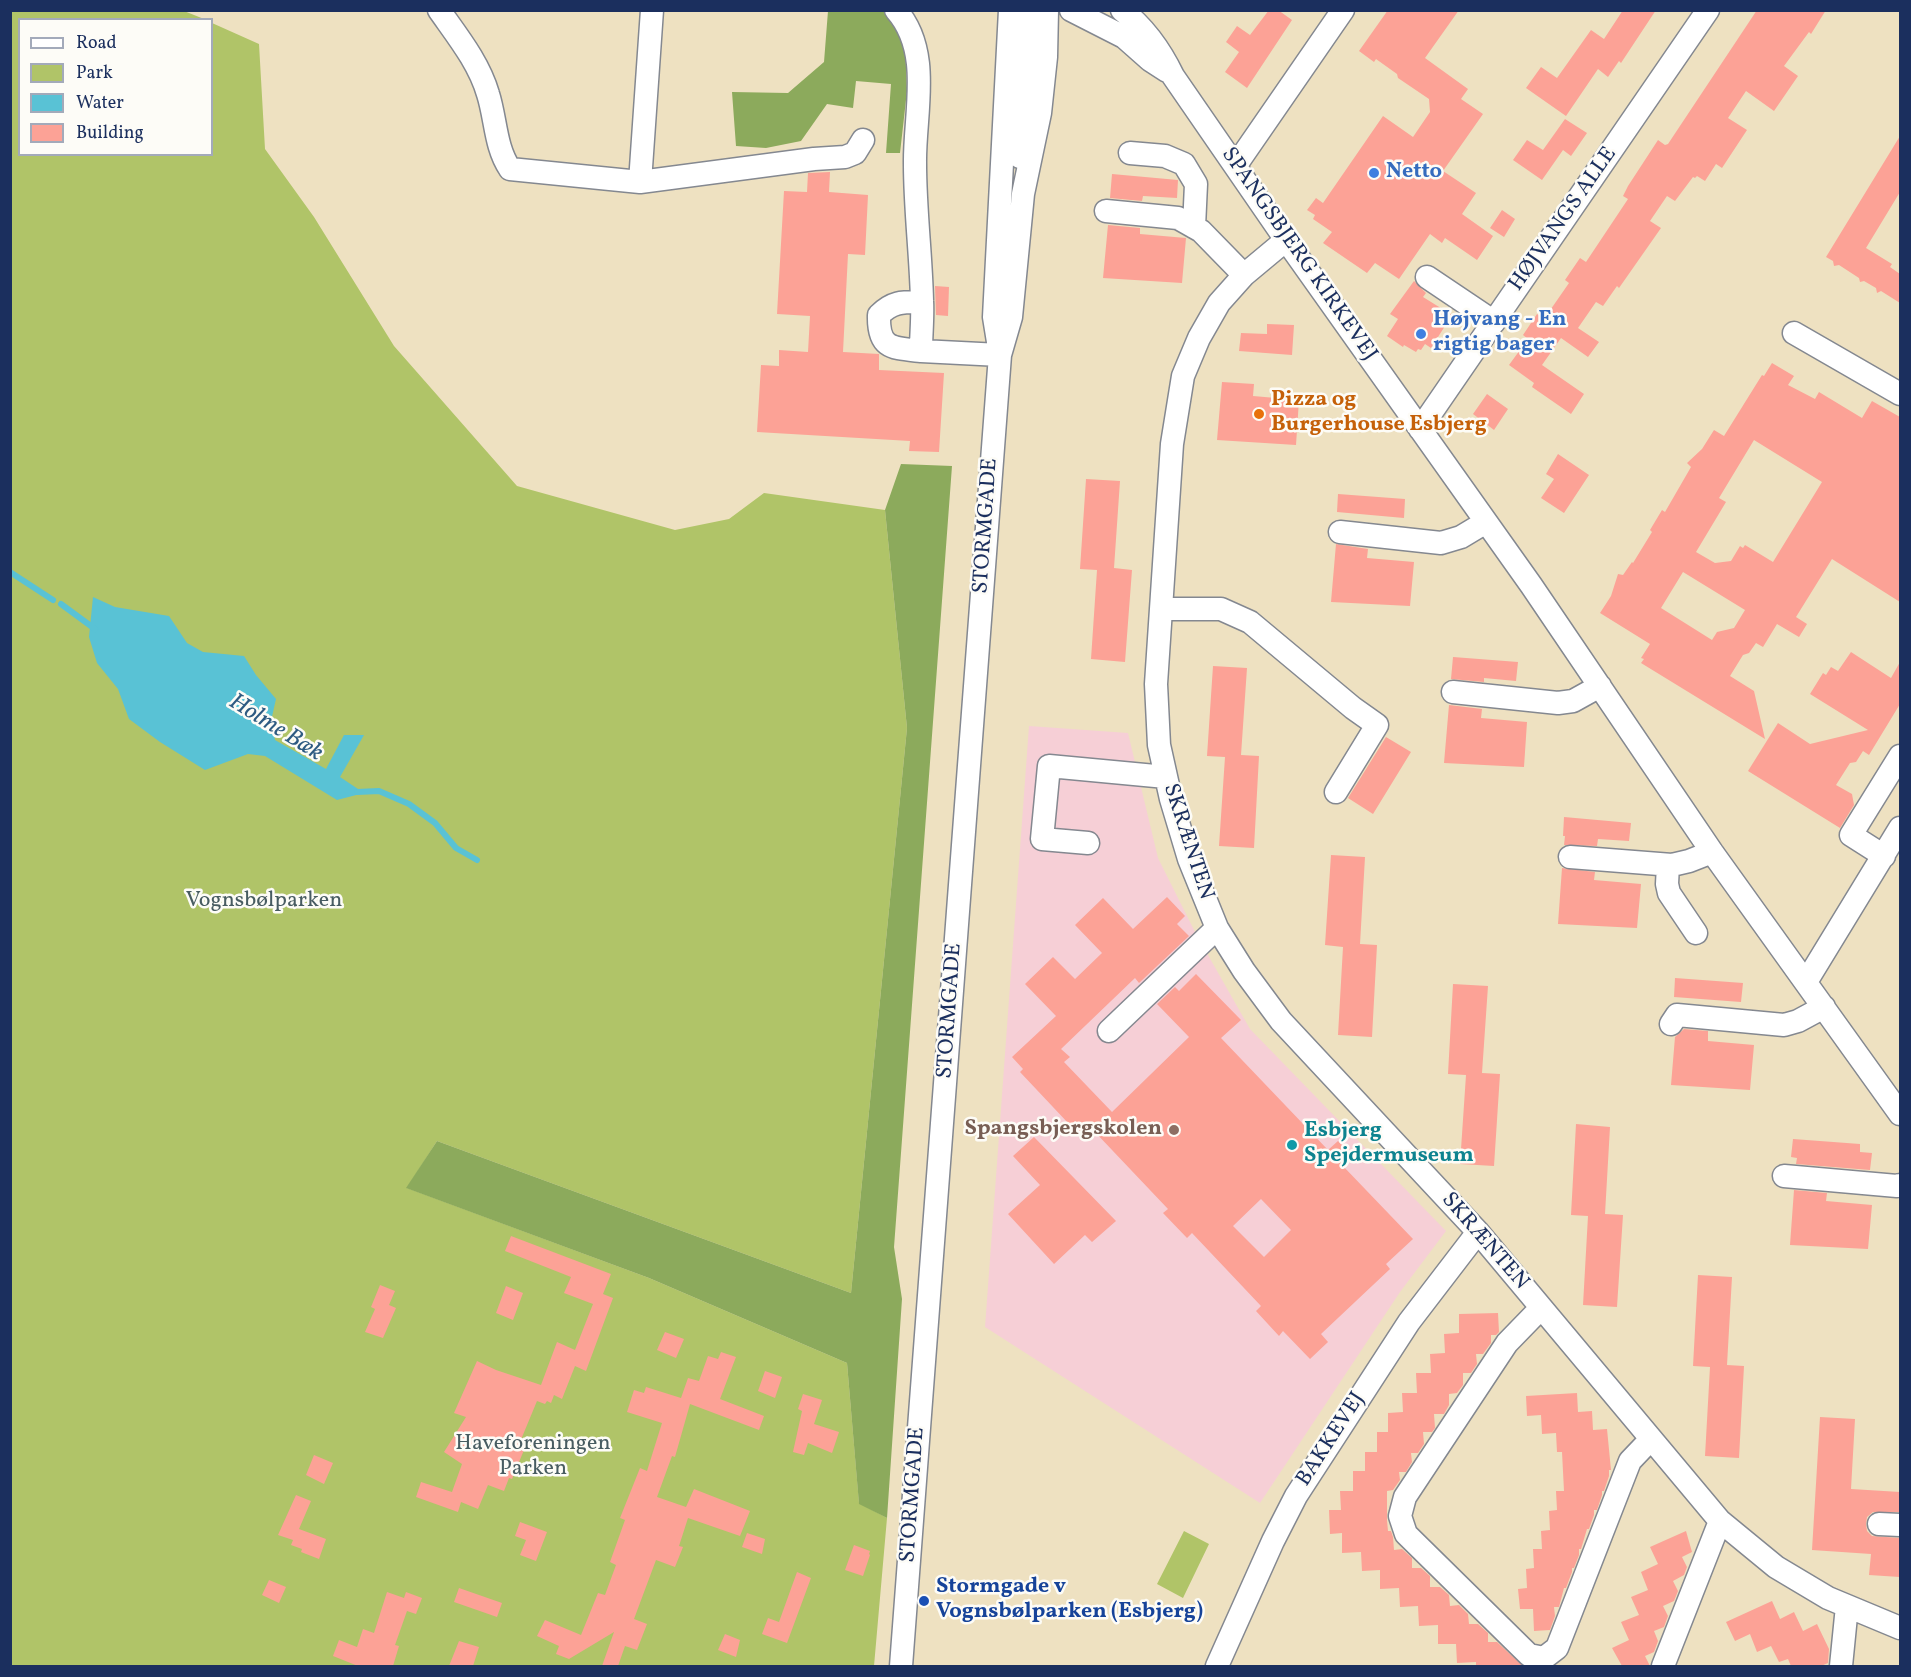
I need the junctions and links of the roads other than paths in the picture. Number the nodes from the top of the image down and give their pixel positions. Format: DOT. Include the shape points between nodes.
graph roads {
  1 [pos="439,10"];
  2 [pos="652,10"];
  3 [pos="896,10"];
  4 [pos="1010,10"];
  5 [pos="1026,10"];
  6 [pos="1047,10"];
  7 [pos="1071,10"];
  8 [pos="1122,10"];
  9 [pos="1343,10"];
  10 [pos="1708,10"];
  11 [pos="1173,76"];
  12 [pos="863,140"];
  13 [pos="1130,153"];
  14 [pos="1236,165"];
  15 [pos="640,182"];
  16 [pos="1023,194"];
  17 [pos="1106,211"];
  18 [pos="1194,227"];
  19 [pos="1286,240"];
  20 [pos="1244,275"];
  21 [pos="1427,277"];
  22 [pos="922,302"];
  23 [pos="1494,321"];
  24 [pos="1794,333"];
  25 [pos="921,351"];
  26 [pos="1000,355"];
  27 [pos="1900,394"];
  28 [pos="1420,429"];
  29 [pos="1486,522"];
  30 [pos="1340,532"];
  31 [pos="1161,609"];
  32 [pos="1600,686"];
  33 [pos="1453,692"];
  34 [pos="1900,756"];
  35 [pos="1166,777"];
  36 [pos="1336,792"];
  37 [pos="1900,828"];
  38 [pos="1088,843"];
  39 [pos="1712,852"];
  40 [pos="1884,856"];
  41 [pos="1570,857"];
  42 [pos="1668,865"];
  43 [pos="1217,928"];
  44 [pos="1696,933"];
  45 [pos="1806,982"];
  46 [pos="1824,1007"];
  47 [pos="1671,1024"];
  48 [pos="1109,1031"];
  49 [pos="1900,1114"];
  50 [pos="1784,1176"];
  51 [pos="1900,1185"];
  52 [pos="1478,1232"];
  53 [pos="1541,1308"];
  54 [pos="1651,1439"];
  55 [pos="1720,1521"];
  56 [pos="1847,1606"];
  57 [pos="1900,1628"];
  58 [pos="901,1666"];
  59 [pos="1217,1666"];
  60 [pos="1663,1666"];
  61 [pos="1841,1666"];
  1 -- 15 [label="street" via="480,70 502,157 510,169"];
  2 -- 15 [label="street"];
  3 -- 22 [label="street" via="912,38 920,86 915,163"];
  4 -- 26 [label="street, STORMGADE" via="994,317"];
  5 -- 16 [label="street" via="1020,159"];
  6 -- 16 [label="street, STORMGADE" via="1040,113"];
  7 -- 11 [label="street, SPANGSBJERG KIRKEVEJ" via="1124,37"];
  8 -- 11 [label="street, SPANGSBJERG KIRKEVEJ" via="1161,51"];
  9 -- 14 [label="street"];
  10 -- 23 [label="street, HØJVANGS ALLE"];
  11 -- 14 [label="street, SPANGSBJERG KIRKEVEJ"];
  12 -- 15 [label="street" via="855,153 845,157"];
  13 -- 18 [label="street" via="1165,156 1184,164 1196,184"];
  14 -- 19 [label="street, SPANGSBJERG KIRKEVEJ"];
  16 -- 26 [label="street, STORMGADE" via="1011,317"];
  17 -- 18 [label="street" via="1178,218"];
  18 -- 20 [label="street"];
  19 -- 20 [label="street, SKRÆNTEN"];
  19 -- 28 [label="street, SPANGSBJERG KIRKEVEJ"];
  20 -- 31 [label="street, SKRÆNTEN" via="1219,303 1198,338 1183,376 1172,444"];
  21 -- 23 [label="street"];
  22 -- 25 [label="street"];
  22 -- 25 [label="street" via="902,302 879,315 883,340 895,349"];
  23 -- 28 [label="street, HØJVANGS ALLE"];
  24 -- 27 [label="street"];
  25 -- 26 [label="street"];
  26 -- 58 [label="street, STORMGADE"];
  28 -- 29 [label="street, SPANGSBJERG KIRKEVEJ"];
  29 -- 30 [label="street" via="1461,537 1441,543"];
  29 -- 32 [label="street, SPANGSBJERG KIRKEVEJ"];
  31 -- 35 [label="street, SKRÆNTEN" via="1156,684 1159,745"];
  31 -- 36 [label="street" via="1221,609 1250,622 1377,725"];
  32 -- 33 [label="street" via="1574,701 1558,704"];
  32 -- 39 [label="street, SPANGSBJERG KIRKEVEJ"];
  34 -- 40 [label="street" via="1851,835"];
  35 -- 38 [label="street" via="1049,766 1042,839"];
  35 -- 43 [label="street, SKRÆNTEN" via="1189,859"];
  37 -- 40 [label="street"];
  39 -- 42 [label="street"];
  39 -- 45 [label="street, SPANGSBJERG KIRKEVEJ"];
  40 -- 45 [label="street"];
  41 -- 42 [label="street"];
  42 -- 44 [label="street" via="1669,893"];
  43 -- 48 [label="street"];
  43 -- 52 [label="street, SKRÆNTEN" via="1281,1021"];
  45 -- 46 [label="street, SPANGSBJERG KIRKEVEJ"];
  46 -- 47 [label="street" via="1784,1025 1677,1015"];
  46 -- 49 [label="street, SPANGSBJERG KIRKEVEJ"];
  50 -- 51 [label="street"];
  52 -- 53 [label="street, SKRÆNTEN"];
  52 -- 59 [label="street, BAKKEVEJ" via="1409,1322 1296,1496"];
  53 -- 54 [label="street, SKRÆNTEN"];
  53 -- 54 [label="street, SKRÆNTEN" via="1507,1343 1405,1497 1400,1516 1406,1534 1529,1655 1545,1658 1557,1648 1630,1461"];
  54 -- 55 [label="street, SKRÆNTEN"];
  55 -- 56 [label="street, SKRÆNTEN" via="1776,1567"];
  55 -- 60 [label="street"];
  56 -- 57 [label="street, SKRÆNTEN"];
  56 -- 61 [label="street"];
}
